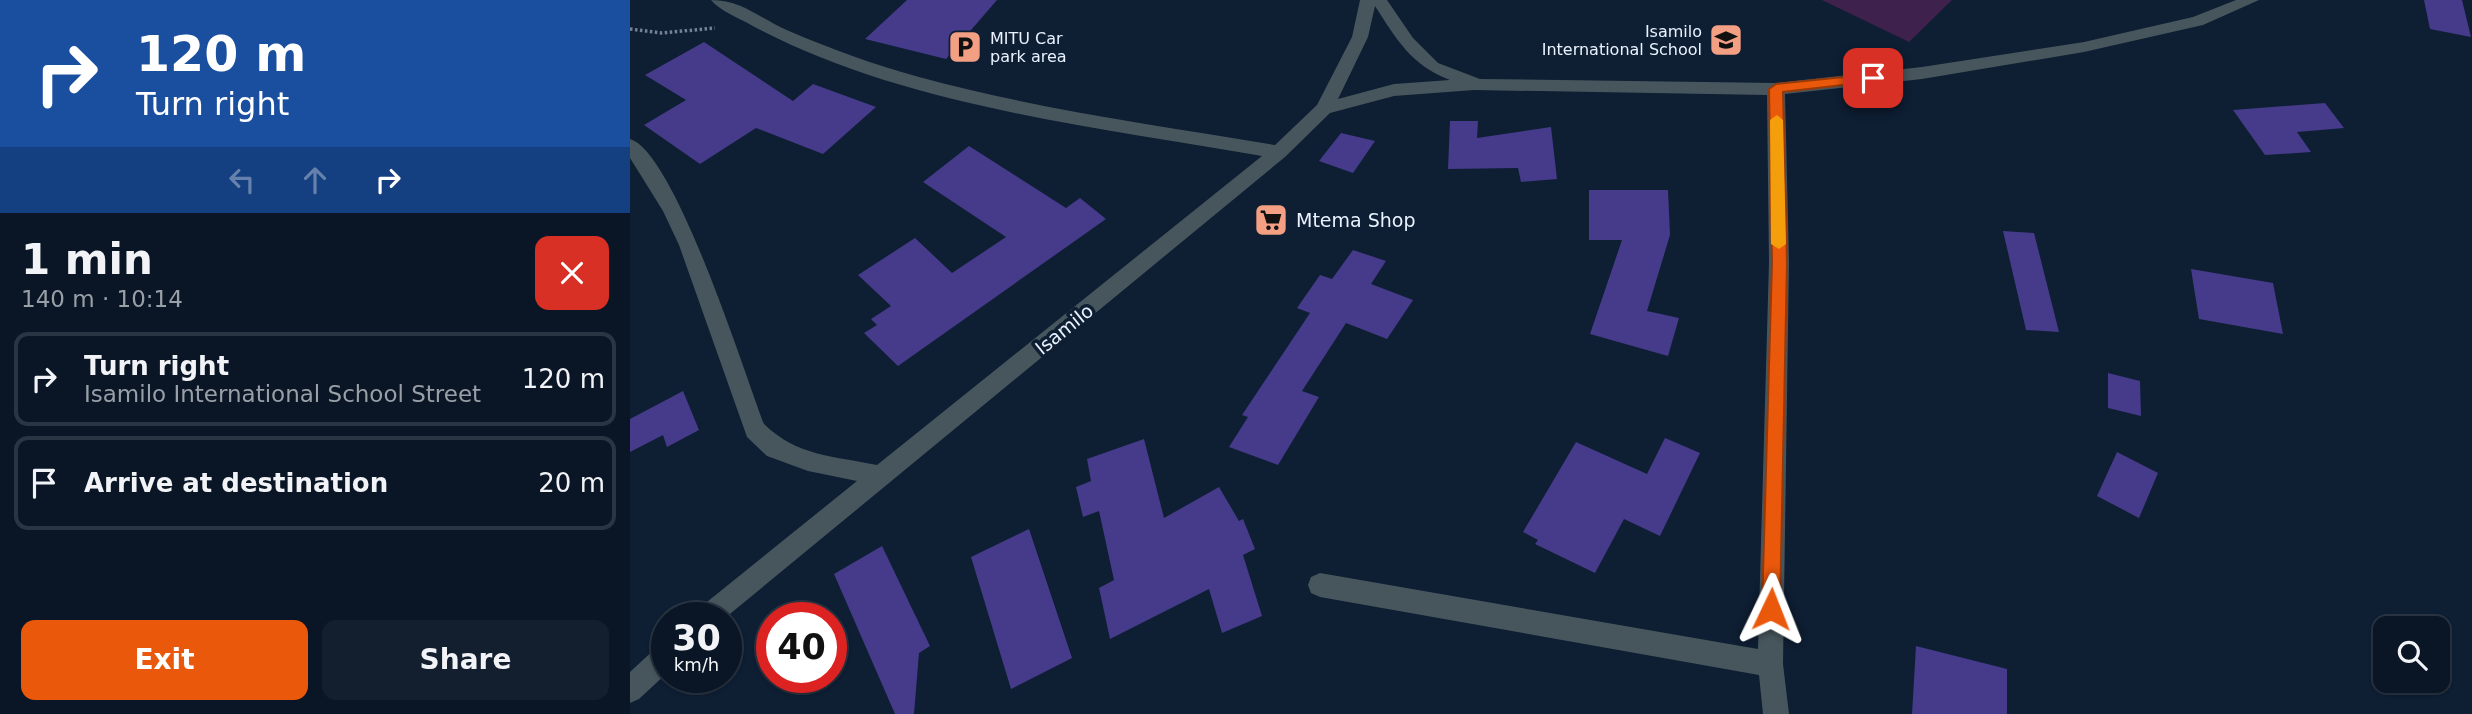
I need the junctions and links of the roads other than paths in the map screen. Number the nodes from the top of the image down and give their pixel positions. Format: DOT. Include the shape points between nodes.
graph roads {
  1 [pos="719,0"];
  2 [pos="1368,0"];
  3 [pos="1379,0"];
  4 [pos="2252,0"];
  5 [pos="1478,85"];
  6 [pos="1776,89"];
  7 [pos="1324,109"];
  8 [pos="630,145"];
  9 [pos="1279,152"];
  10 [pos="880,476"];
  11 [pos="1320,586"];
  12 [pos="726,602"];
  13 [pos="1770,664"];
  14 [pos="651,670"];
  15 [pos="630,690"];
  16 [pos="1776,714"];
  1 -- 9 [label="street" via="754,22 854,62 957,91 1070,116"];
  2 -- 7 [label="street, Isamilo" via="1360,37"];
  3 -- 5 [label="street" via="1407,42 1432,67"];
  4 -- 6 [label="street" via="2197,20 2084,47 1922,73"];
  5 -- 6 [label="street"];
  5 -- 7 [label="street" via="1394,90"];
  6 -- 13 [label="street" via="1779,262"];
  7 -- 9 [label="street, Isamilo"];
  8 -- 10 [label="street" via="683,229 755,430 775,449"];
  9 -- 10 [label="street, Isamilo"];
  10 -- 12 [label="street, Isamilo"];
  11 -- 13 [label="street"];
  13 -- 16 [label="street"];
  14 -- 15 [label="street"];
}
